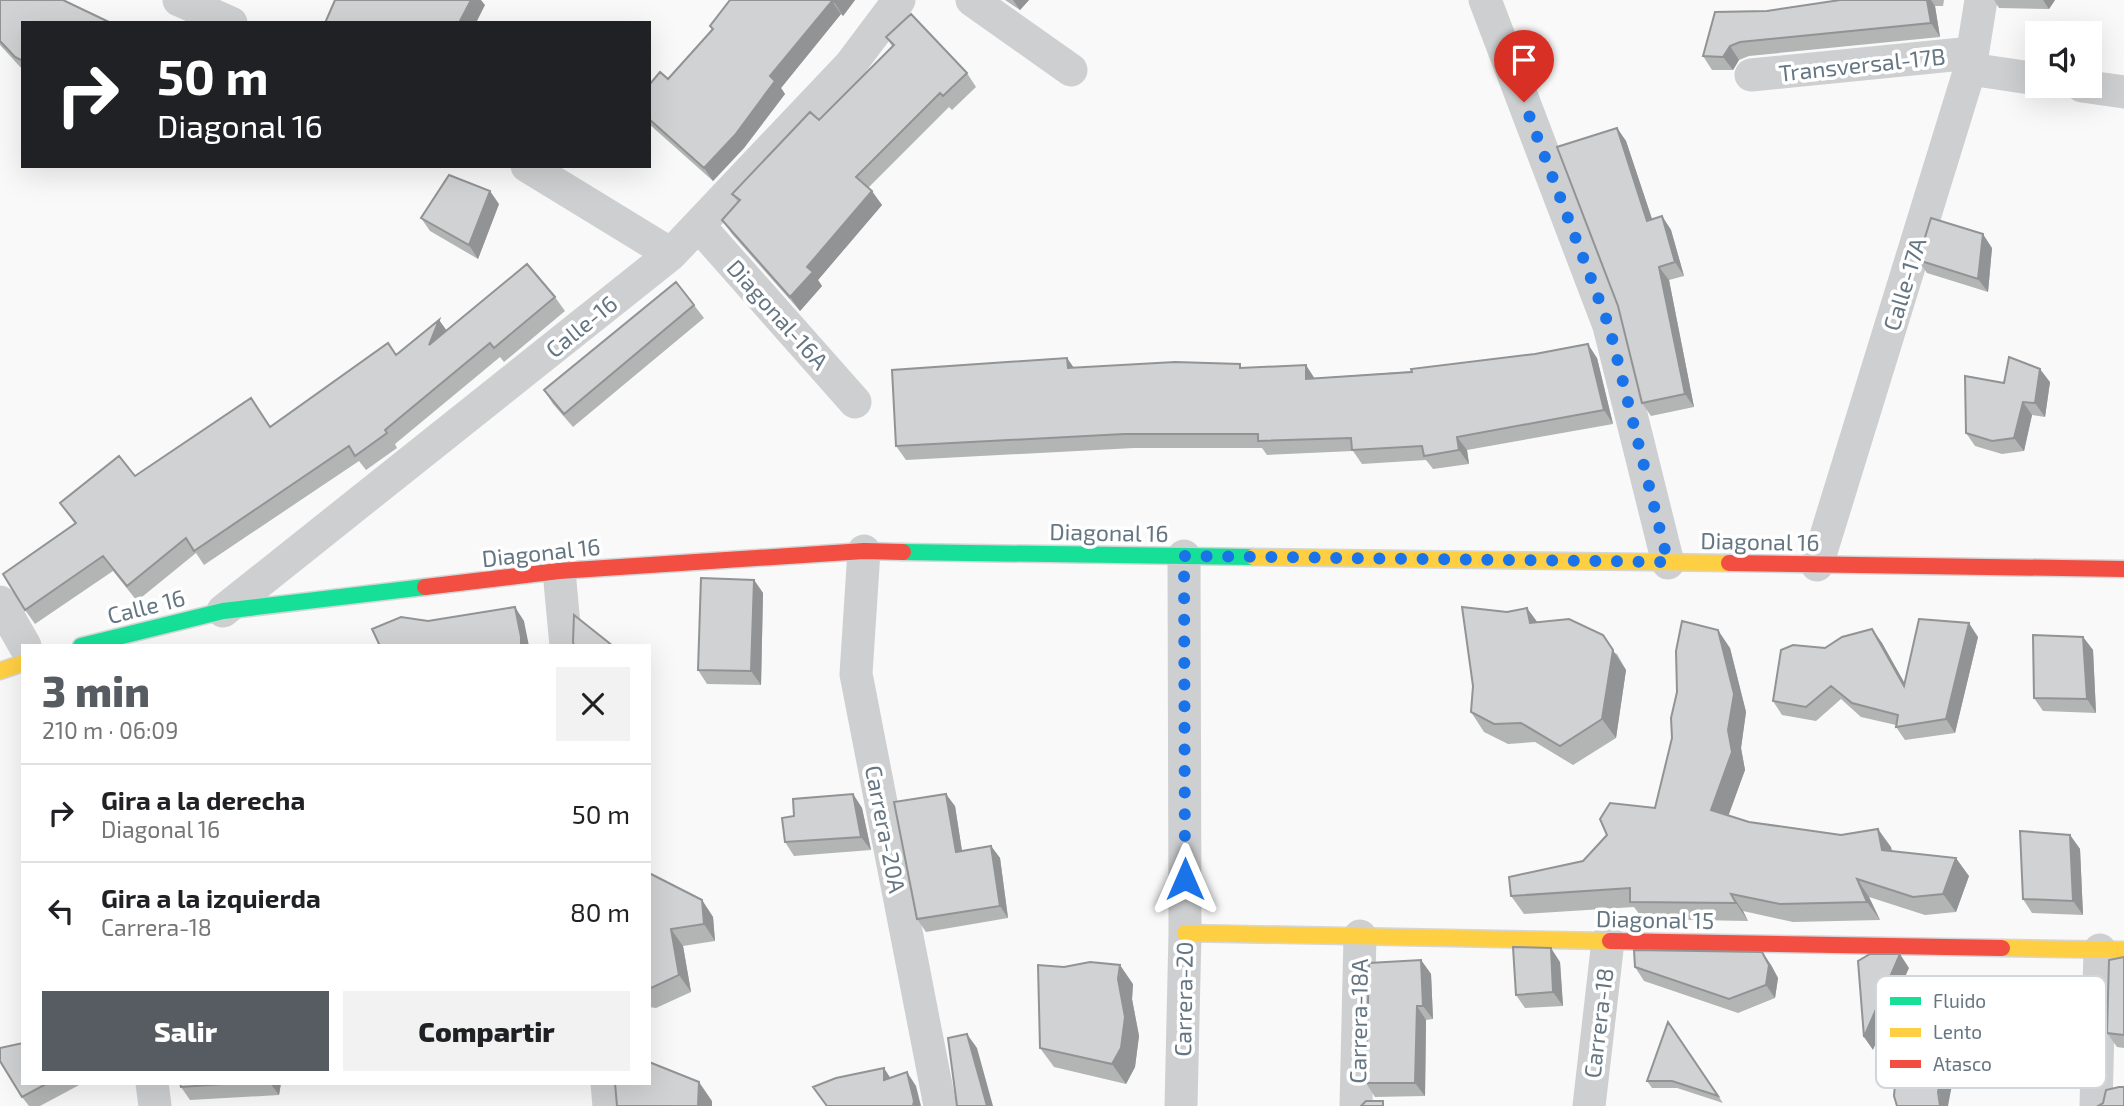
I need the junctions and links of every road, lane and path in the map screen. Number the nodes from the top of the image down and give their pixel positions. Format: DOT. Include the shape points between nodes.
graph roads {
  1 [pos="179,0"];
  2 [pos="899,0"];
  3 [pos="972,0"];
  4 [pos="1485,0"];
  5 [pos="1981,0"];
  6 [pos="226,21"];
  7 [pos="1971,61"];
  8 [pos="1071,71"];
  9 [pos="1751,75"];
  10 [pos="2025,76"];
  11 [pos="2102,89"];
  12 [pos="2124,92"];
  13 [pos="530,168"];
  14 [pos="700,226"];
  15 [pos="671,254"];
  16 [pos="855,402"];
  17 [pos="864,551"];
  18 [pos="1184,556"];
  19 [pos="1668,562"];
  20 [pos="1817,565"];
  21 [pos="2124,569"];
  22 [pos="559,571"];
  23 [pos="0,602"];
  24 [pos="223,611"];
  25 [pos="24,644"];
  26 [pos="89,644"];
  27 [pos="566,644"];
  28 [pos="21,664"];
  29 [pos="0,671"];
  30 [pos="1185,933"];
  31 [pos="1360,936"];
  32 [pos="1608,941"];
  33 [pos="2112,950"];
  34 [pos="2106,1008"];
  35 [pos="152,1085"];
  36 [pos="607,1085"];
  37 [pos="2098,1088"];
  38 [pos="155,1106"];
  39 [pos="609,1106"];
  40 [pos="940,1106"];
  41 [pos="1181,1106"];
  42 [pos="1356,1106"];
  43 [pos="1589,1106"];
  44 [pos="2096,1106"];
  1 -- 6 [label="street"];
  2 -- 14 [label="street, Calle-16" via="851,64"];
  3 -- 8 [label="street"];
  4 -- 19 [label="street" via="1609,326"];
  5 -- 7 [label="street, Calle-17A"];
  7 -- 9 [label="street, Transversal-17B"];
  7 -- 10 [label="street, Transversal-17B"];
  7 -- 20 [label="street, Calle-17A"];
  11 -- 12 [label="street"];
  13 -- 15 [label="street"];
  14 -- 15 [label="street, Calle-16"];
  14 -- 16 [label="street, Diagonal-16A"];
  15 -- 24 [label="street, Calle-16"];
  17 -- 18 [label="street, Diagonal 16"];
  17 -- 22 [label="street, Diagonal 16"];
  17 -- 40 [label="street, Carrera-20A" via="856,674"];
  18 -- 19 [label="street, Diagonal 16"];
  18 -- 30 [label="street, Carrera-20"];
  19 -- 20 [label="street, Diagonal 16"];
  20 -- 21 [label="street, Diagonal 16"];
  22 -- 24 [label="street, Diagonal 16"];
  22 -- 27 [label="street"];
  23 -- 25 [label="street"];
  24 -- 26 [label="street, Calle 16"];
  28 -- 29 [label="street"];
  30 -- 31 [label="street, Diagonal 15"];
  30 -- 41 [label="street, Carrera-20"];
  31 -- 32 [label="street, Diagonal 15"];
  31 -- 42 [label="street, Carrera-18A"];
  32 -- 33 [label="street, Diagonal 15"];
  32 -- 43 [label="street, Carrera-18"];
  33 -- 34 [label="street"];
  35 -- 38 [label="street"];
  36 -- 39 [label="street"];
  37 -- 44 [label="street"];
}
